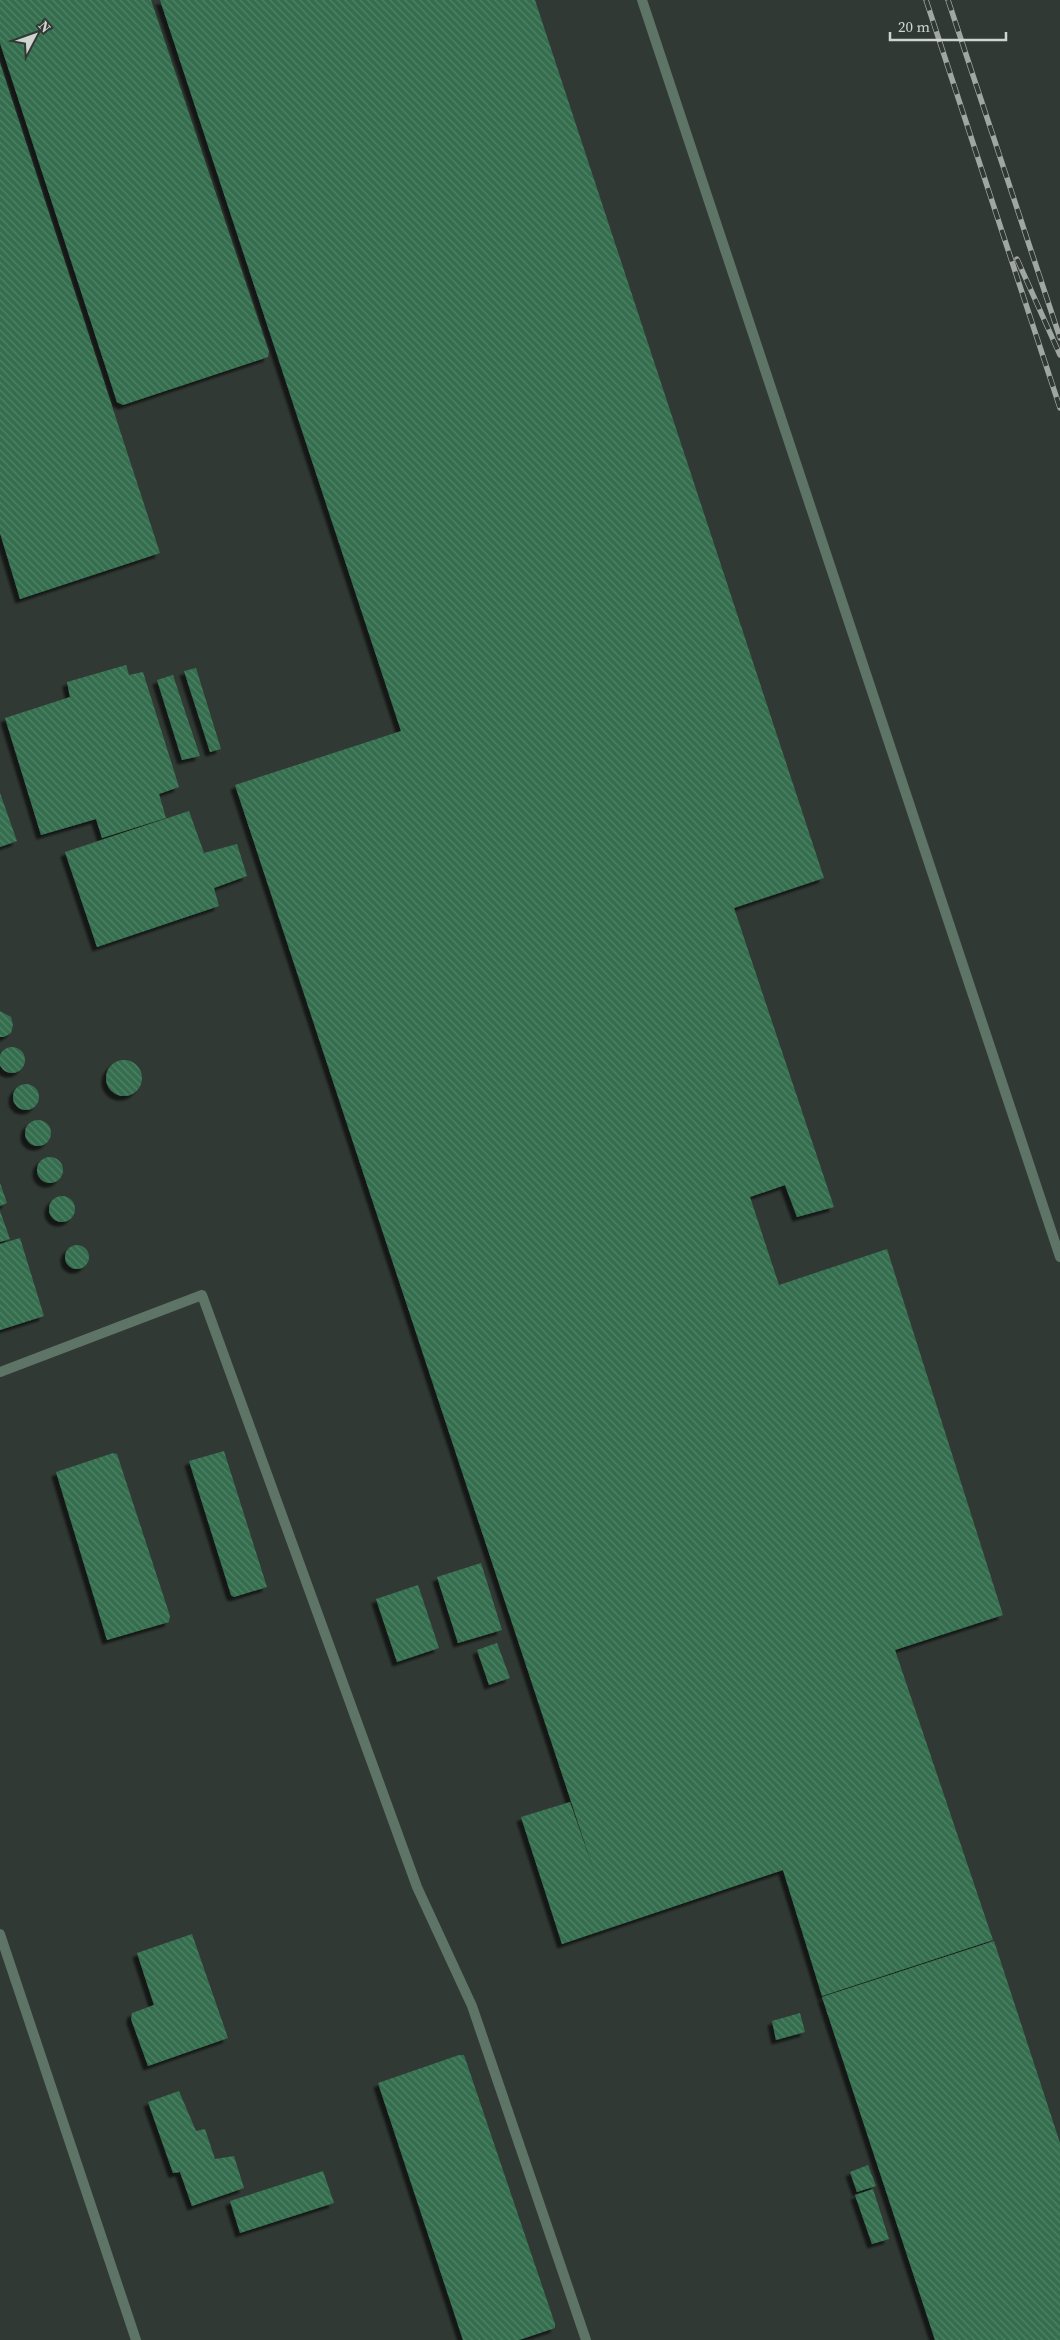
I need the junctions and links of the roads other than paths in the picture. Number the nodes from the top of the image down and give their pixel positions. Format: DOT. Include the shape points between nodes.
graph roads {
  1 [pos="642,0"];
  2 [pos="1060,1257"];
  3 [pos="0,1372"];
  4 [pos="0,1934"];
  5 [pos="136,2340"];
  6 [pos="586,2340"];
  1 -- 2 [label="lane"];
  3 -- 6 [label="lane" via="202,1295 417,1887 472,2006"];
  4 -- 5 [label="lane"];
}
